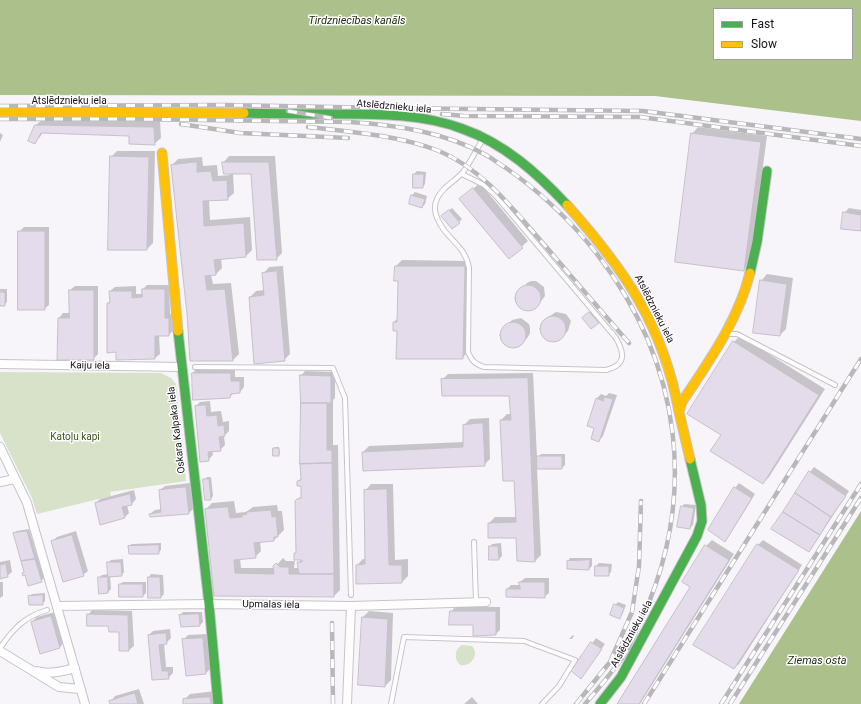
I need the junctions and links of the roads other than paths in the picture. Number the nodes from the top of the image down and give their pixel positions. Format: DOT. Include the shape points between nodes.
graph roads {
  1 [pos="0,112"];
  2 [pos="484,138"];
  3 [pos="162,153"];
  4 [pos="767,171"];
  5 [pos="462,174"];
  6 [pos="725,334"];
  7 [pos="0,364"];
  8 [pos="181,367"];
  9 [pos="195,368"];
  10 [pos="835,386"];
  11 [pos="680,412"];
  12 [pos="0,447"];
  13 [pos="16,479"];
  14 [pos="0,482"];
  15 [pos="474,542"];
  16 [pos="351,594"];
  17 [pos="476,602"];
  18 [pos="486,602"];
  19 [pos="209,604"];
  20 [pos="57,606"];
  21 [pos="351,606"];
  22 [pos="47,610"];
  23 [pos="0,649"];
  24 [pos="75,668"];
  25 [pos="30,669"];
  26 [pos="80,689"];
  27 [pos="85,704"];
  28 [pos="218,704"];
  29 [pos="347,704"];
  30 [pos="391,704"];
  31 [pos="542,704"];
  32 [pos="600,704"];
  1 -- 2 [label="street, Atslēdznieku iela" via="366,114 438,122"];
  2 -- 5 [label="lane"];
  2 -- 11 [label="street, Atslēdznieku iela" via="518,158 548,185 621,270 662,348"];
  3 -- 8 [label="street, Oskara Kalpaka iela"];
  4 -- 6 [label="street" via="755,256 737,310"];
  5 -- 5 [label="lane" via="443,190 435,208 436,219 468,260 468,352 472,359 484,367 606,370 615,368 621,362 622,355 616,338 496,196 484,185"];
  6 -- 10 [label="lane" via="737,334"];
  6 -- 11 [label="street" via="682,402"];
  7 -- 8 [label="street, Kaiju iela"];
  8 -- 19 [label="street, Oskara Kalpaka iela"];
  9 -- 16 [label="lane" via="333,368 345,398"];
  11 -- 32 [label="street, Atslēdznieku iela" via="701,504 702,521 697,536 621,677"];
  12 -- 13 [label="street"];
  13 -- 14 [label="street"];
  13 -- 20 [label="street" via="27,503"];
  15 -- 17 [label="lane"];
  17 -- 18 [label="street, Upmalas iela"];
  17 -- 21 [label="street, Upmalas iela"];
  19 -- 20 [label="street, Upmalas iela"];
  19 -- 21 [label="street, Upmalas iela"];
  19 -- 28 [label="street, Oskara Kalpaka iela"];
  20 -- 24 [label="street"];
  21 -- 29 [label="street"];
  22 -- 23 [label="lane" via="22,622 7,637"];
  23 -- 25 [label="street"];
  24 -- 25 [label="street" via="42,673"];
  24 -- 26 [label="street"];
  25 -- 26 [label="street" via="59,687"];
  26 -- 27 [label="street"];
  30 -- 31 [label="lane" via="404,637 524,641 575,660 559,686"];
}
